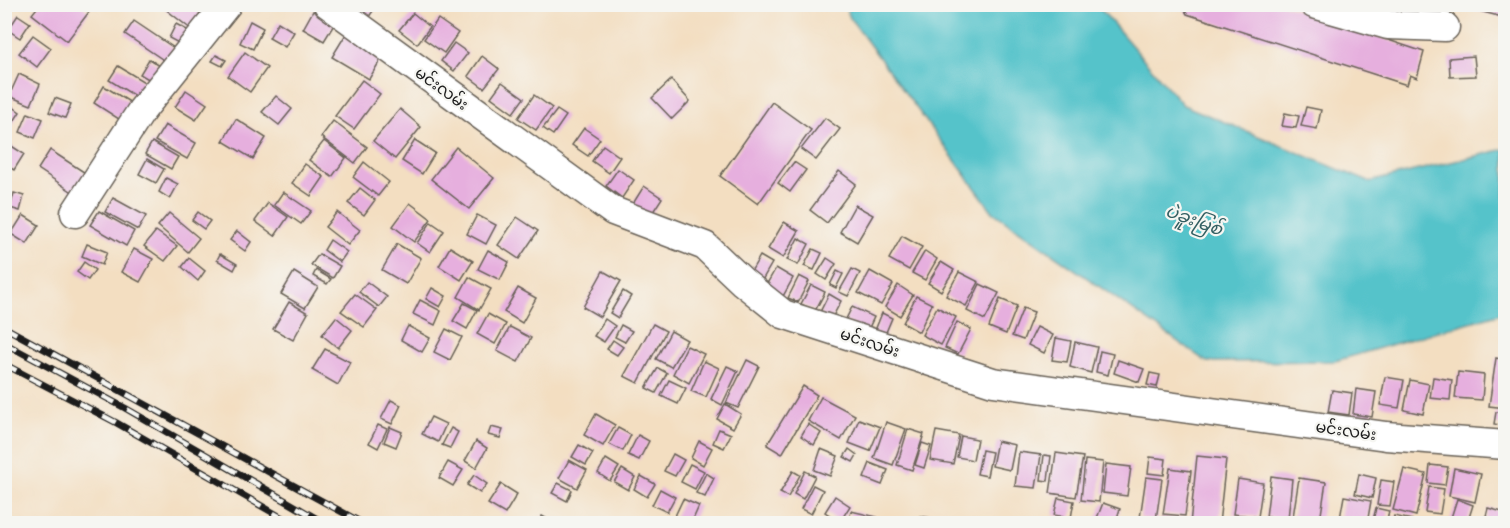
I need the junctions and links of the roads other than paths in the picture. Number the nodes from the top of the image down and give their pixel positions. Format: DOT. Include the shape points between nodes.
graph roads {
  1 [pos="227,4"];
  2 [pos="328,4"];
  3 [pos="1314,4"];
  4 [pos="1445,27"];
  5 [pos="75,213"];
  6 [pos="1506,445"];
  1 -- 5 [label="street" via="142,110"];
  2 -- 6 [label="street, မင်းလမ်း" via="613,211 705,246 783,314 993,382 1386,436"];
  3 -- 4 [label="street" via="1388,25"];
}
